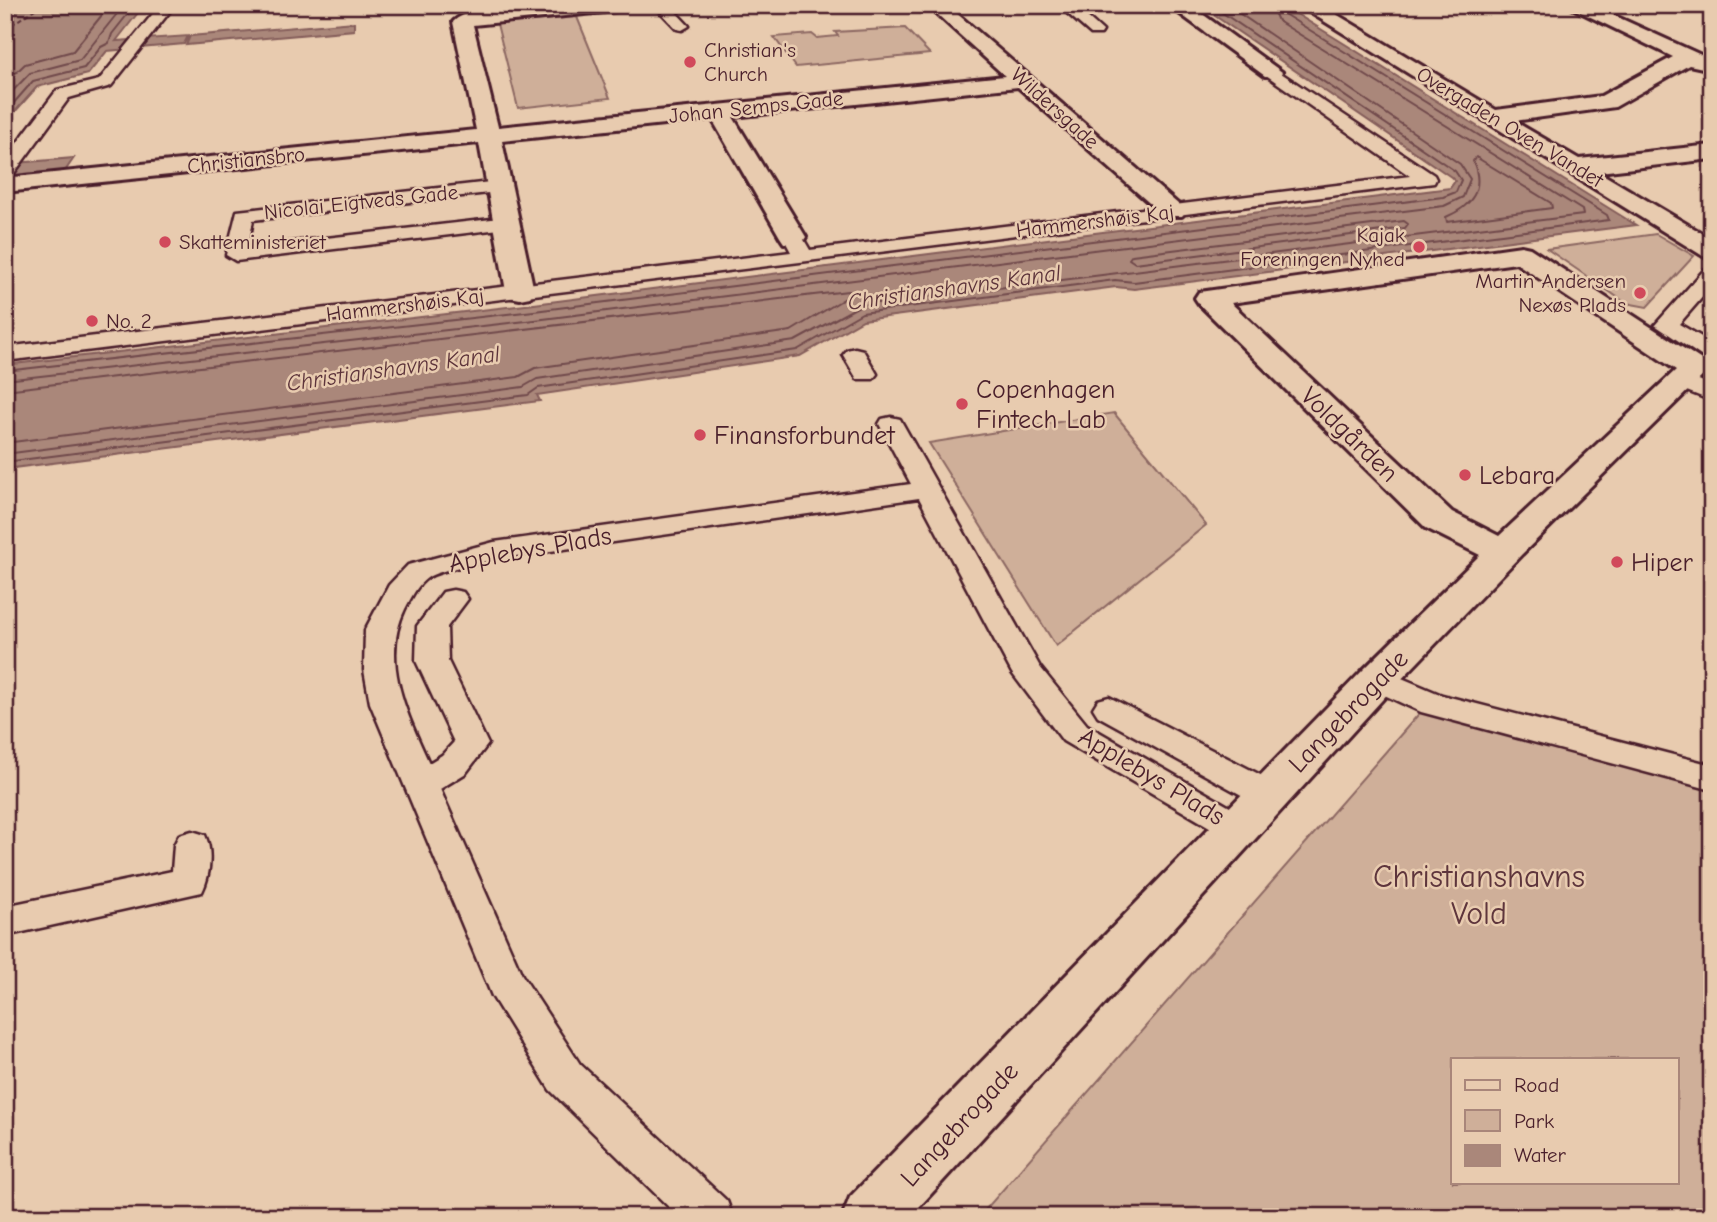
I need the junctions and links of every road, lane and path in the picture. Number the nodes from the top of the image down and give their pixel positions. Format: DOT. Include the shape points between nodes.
graph roads {
  1 [pos="168,5"];
  2 [pos="616,5"];
  3 [pos="661,5"];
  4 [pos="936,5"];
  5 [pos="1065,5"];
  6 [pos="1177,5"];
  7 [pos="1307,5"];
  8 [pos="1575,5"];
  9 [pos="682,26"];
  10 [pos="1096,31"];
  11 [pos="1688,57"];
  12 [pos="1712,68"];
  13 [pos="1272,72"];
  14 [pos="1024,80"];
  15 [pos="718,110"];
  16 [pos="1493,117"];
  17 [pos="488,135"];
  18 [pos="1712,152"];
  19 [pos="9,166"];
  20 [pos="1576,167"];
  21 [pos="5,185"];
  22 [pos="499,187"];
  23 [pos="1173,211"];
  24 [pos="509,223"];
  25 [pos="798,247"];
  26 [pos="1712,250"];
  27 [pos="1712,272"];
  28 [pos="520,291"];
  29 [pos="5,354"];
  30 [pos="1702,376"];
  31 [pos="891,424"];
  32 [pos="929,489"];
  33 [pos="1503,552"];
  34 [pos="453,599"];
  35 [pos="1378,679"];
  36 [pos="1109,708"];
  37 [pos="1712,778"];
  38 [pos="422,783"];
  39 [pos="1268,794"];
  40 [pos="1237,827"];
  41 [pos="192,845"];
  42 [pos="5,921"];
  43 [pos="711,1217"];
  44 [pos="871,1217"];
  1 -- 19 [label="lane" via="105,83 63,94"];
  2 -- 17 [label="street" via="463,22"];
  3 -- 9 [label="lane"];
  4 -- 14 [label="street, Wildersgade"];
  5 -- 10 [label="lane"];
  6 -- 13 [label="street"];
  7 -- 16 [label="street, Overgaden Oven Vandet"];
  8 -- 11 [label="street"];
  11 -- 12 [label="street"];
  11 -- 16 [label="street" via="1607,102"];
  13 -- 23 [label="lane, Hammershøis Kaj" via="1427,179"];
  14 -- 15 [label="street, Johan Semps Gade"];
  14 -- 23 [label="street, Wildersgade"];
  15 -- 17 [label="street, Johan Semps Gade"];
  15 -- 25 [label="street"];
  16 -- 20 [label="street, Overgaden Oven Vandet"];
  17 -- 21 [label="street, Christiansbro"];
  17 -- 22 [label="street"];
  18 -- 20 [label="street"];
  20 -- 26 [label="street, Overgaden Oven Vandet"];
  22 -- 24 [label="street"];
  22 -- 24 [label="lane, Nicolai Eigtveds Gade" via="244,215 236,255"];
  23 -- 25 [label="lane, Hammershøis Kaj"];
  24 -- 28 [label="street"];
  25 -- 28 [label="lane, Hammershøis Kaj"];
  27 -- 30 [label="lane" via="1666,325"];
  28 -- 29 [label="lane, Hammershøis Kaj"];
  30 -- 33 [label="street, Langebrogade"];
  30 -- 33 [label="street, Voldgården" via="1521,254 1209,298 1439,520"];
  31 -- 32 [label="lane"];
  32 -- 38 [label="lane, Applebys Plads" via="494,551 418,571 399,592 380,630 380,670 386,703"];
  32 -- 40 [label="lane, Applebys Plads" via="1028,673 1075,733"];
  33 -- 35 [label="street, Langebrogade"];
  34 -- 38 [label="lane" via="432,626 432,661 471,744 454,764"];
  35 -- 37 [label="lane" via="1432,704"];
  35 -- 39 [label="street, Langebrogade"];
  36 -- 39 [label="lane"];
  38 -- 43 [label="lane, Applebys Plads" via="506,984 565,1077"];
  39 -- 40 [label="street, Langebrogade"];
  40 -- 44 [label="street, Langebrogade"];
  41 -- 42 [label="lane" via="188,882"];
}
